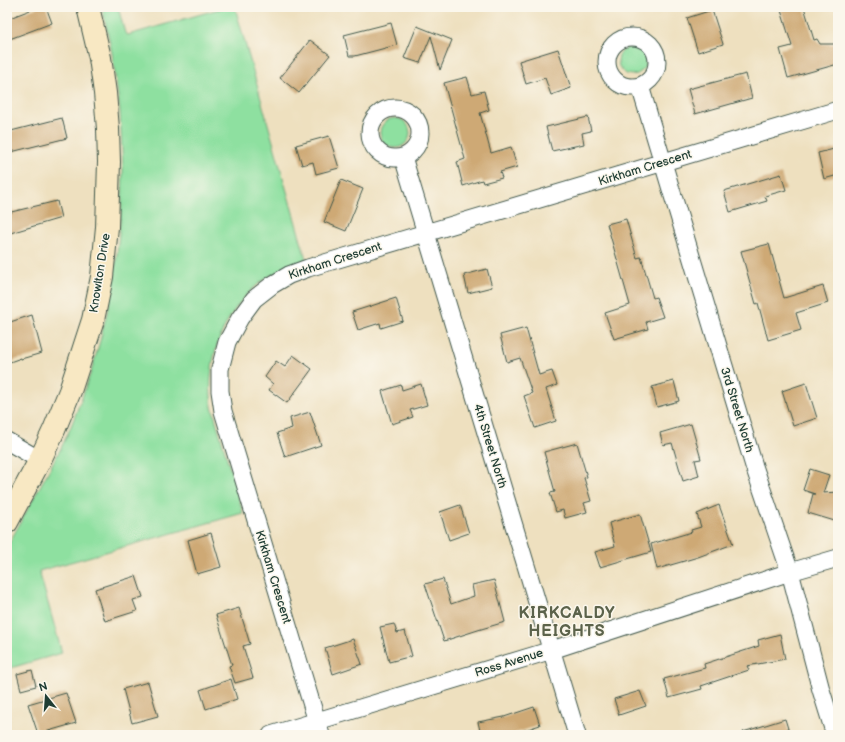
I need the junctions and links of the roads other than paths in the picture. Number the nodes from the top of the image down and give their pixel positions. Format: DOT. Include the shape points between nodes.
graph roads {
  1 [pos="88,7"];
  2 [pos="640,86"];
  3 [pos="838,110"];
  4 [pos="403,157"];
  5 [pos="663,162"];
  6 [pos="426,232"];
  7 [pos="7,442"];
  8 [pos="40,460"];
  9 [pos="7,522"];
  10 [pos="838,558"];
  11 [pos="790,572"];
  12 [pos="552,650"];
  13 [pos="319,728"];
  14 [pos="271,735"];
  15 [pos="577,735"];
  16 [pos="835,735"];
  1 -- 8 [label="street, Knowlton Drive" via="100,58 108,129 107,227 102,278 70,391"];
  2 -- 5 [label="street, 3rd Street North"];
  3 -- 5 [label="street, Kirkham Crescent"];
  4 -- 6 [label="street, 4th Street North"];
  5 -- 6 [label="street, Kirkham Crescent"];
  5 -- 11 [label="street, 3rd Street North" via="754,466"];
  6 -- 12 [label="street, 4th Street North"];
  6 -- 13 [label="street, Kirkham Crescent" via="308,268 272,285 254,299 240,318 227,342 220,369 223,411"];
  7 -- 8 [label="street"];
  8 -- 9 [label="street, Knowlton Drive"];
  10 -- 11 [label="street, Ross Avenue"];
  11 -- 12 [label="street, Ross Avenue"];
  11 -- 16 [label="street, 3rd Street North"];
  12 -- 13 [label="street, Ross Avenue"];
  12 -- 15 [label="street, 4th Street North"];
  13 -- 14 [label="street, Ross Avenue"];
}
